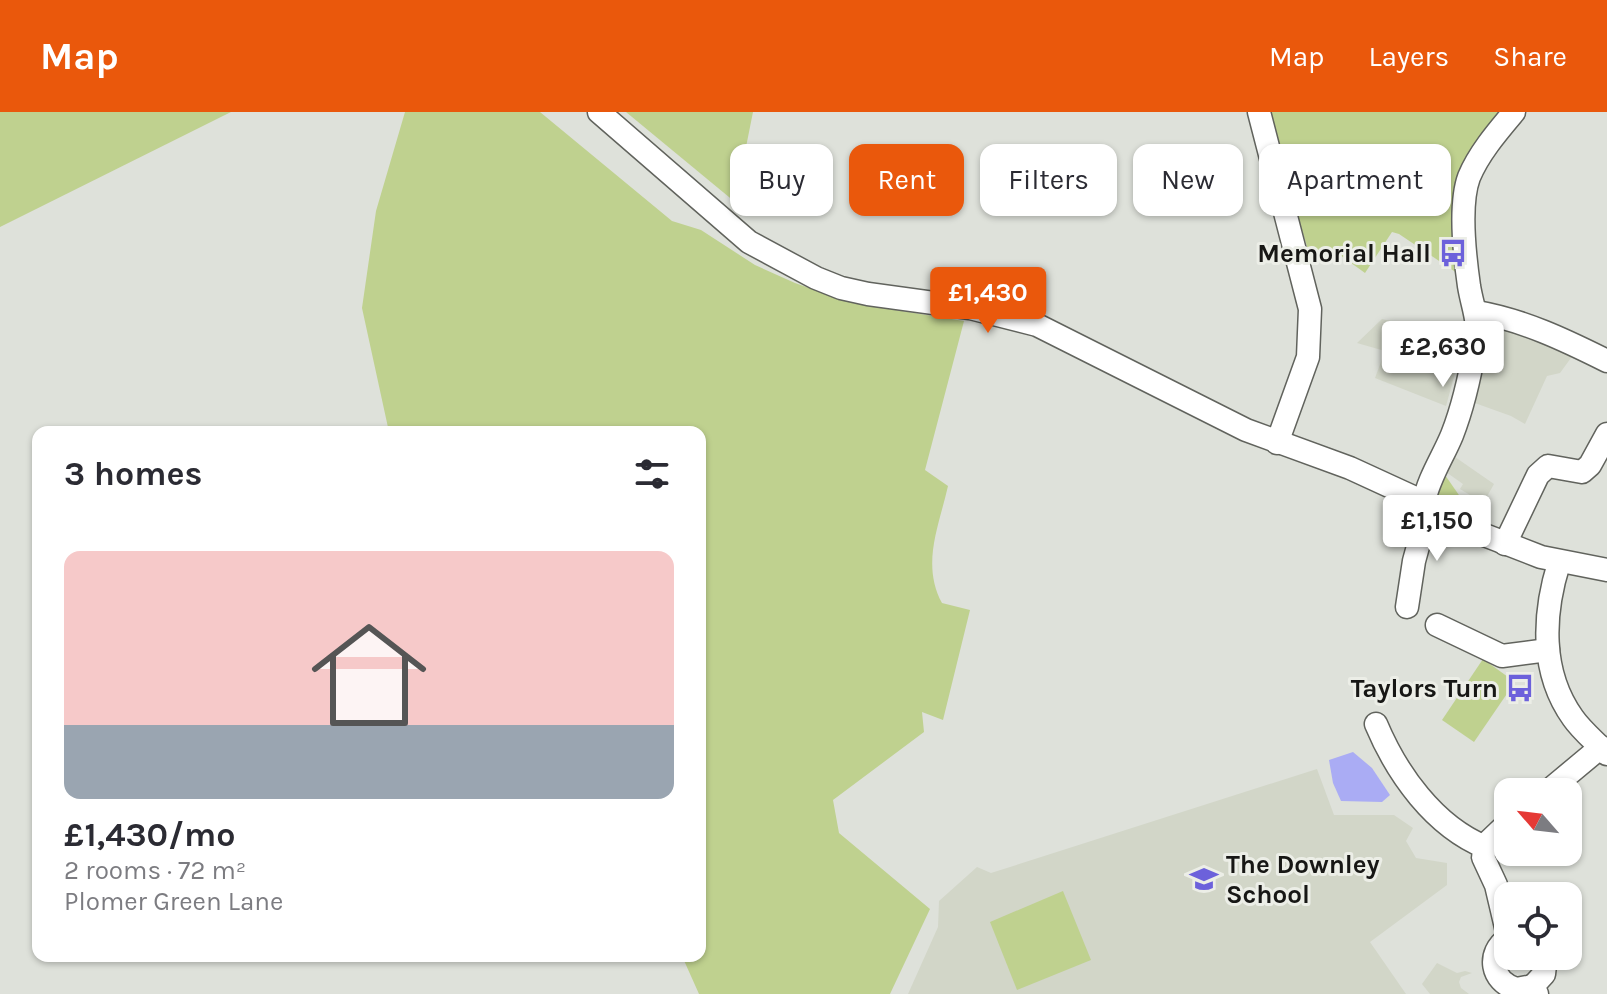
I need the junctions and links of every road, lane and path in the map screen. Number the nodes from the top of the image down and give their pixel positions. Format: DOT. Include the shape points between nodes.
graph roads {
  1 [pos="599,112"];
  2 [pos="1259,112"];
  3 [pos="1514,112"];
  4 [pos="1477,312"];
  5 [pos="1607,361"];
  6 [pos="1607,434"];
  7 [pos="1277,443"];
  8 [pos="1426,506"];
  9 [pos="1505,544"];
  10 [pos="1559,563"];
  11 [pos="1607,570"];
  12 [pos="1407,607"];
  13 [pos="1437,625"];
  14 [pos="1548,650"];
  15 [pos="1376,724"];
  16 [pos="1604,751"];
  17 [pos="1566,778"];
  18 [pos="1494,834"];
  19 [pos="1485,847"];
  20 [pos="1494,882"];
  21 [pos="1495,970"];
  22 [pos="1544,970"];
  23 [pos="1535,990"];
  1 -- 7 [label="street" via="749,242 788,265 841,288 997,313 1037,325"];
  2 -- 7 [label="street" via="1310,309 1308,357"];
  3 -- 4 [label="street" via="1469,177 1464,213 1467,271"];
  4 -- 5 [label="street" via="1543,331"];
  4 -- 8 [label="street" via="1463,403 1426,490"];
  6 -- 9 [label="street" via="1582,472 1548,466 1538,475"];
  7 -- 8 [label="street" via="1350,468"];
  8 -- 9 [label="street"];
  8 -- 12 [label="street"];
  9 -- 10 [label="street"];
  10 -- 11 [label="street"];
  10 -- 14 [label="street" via="1549,602"];
  13 -- 14 [label="street" via="1502,656"];
  14 -- 16 [label="street" via="1560,697"];
  15 -- 19 [label="street" via="1396,766 1416,791 1460,835"];
  16 -- 17 [label="street"];
  18 -- 19 [label="street"];
  19 -- 20 [label="street" via="1484,864"];
  21 -- 23 [label="street" via="1508,986"];
  22 -- 23 [label="street"];
}
